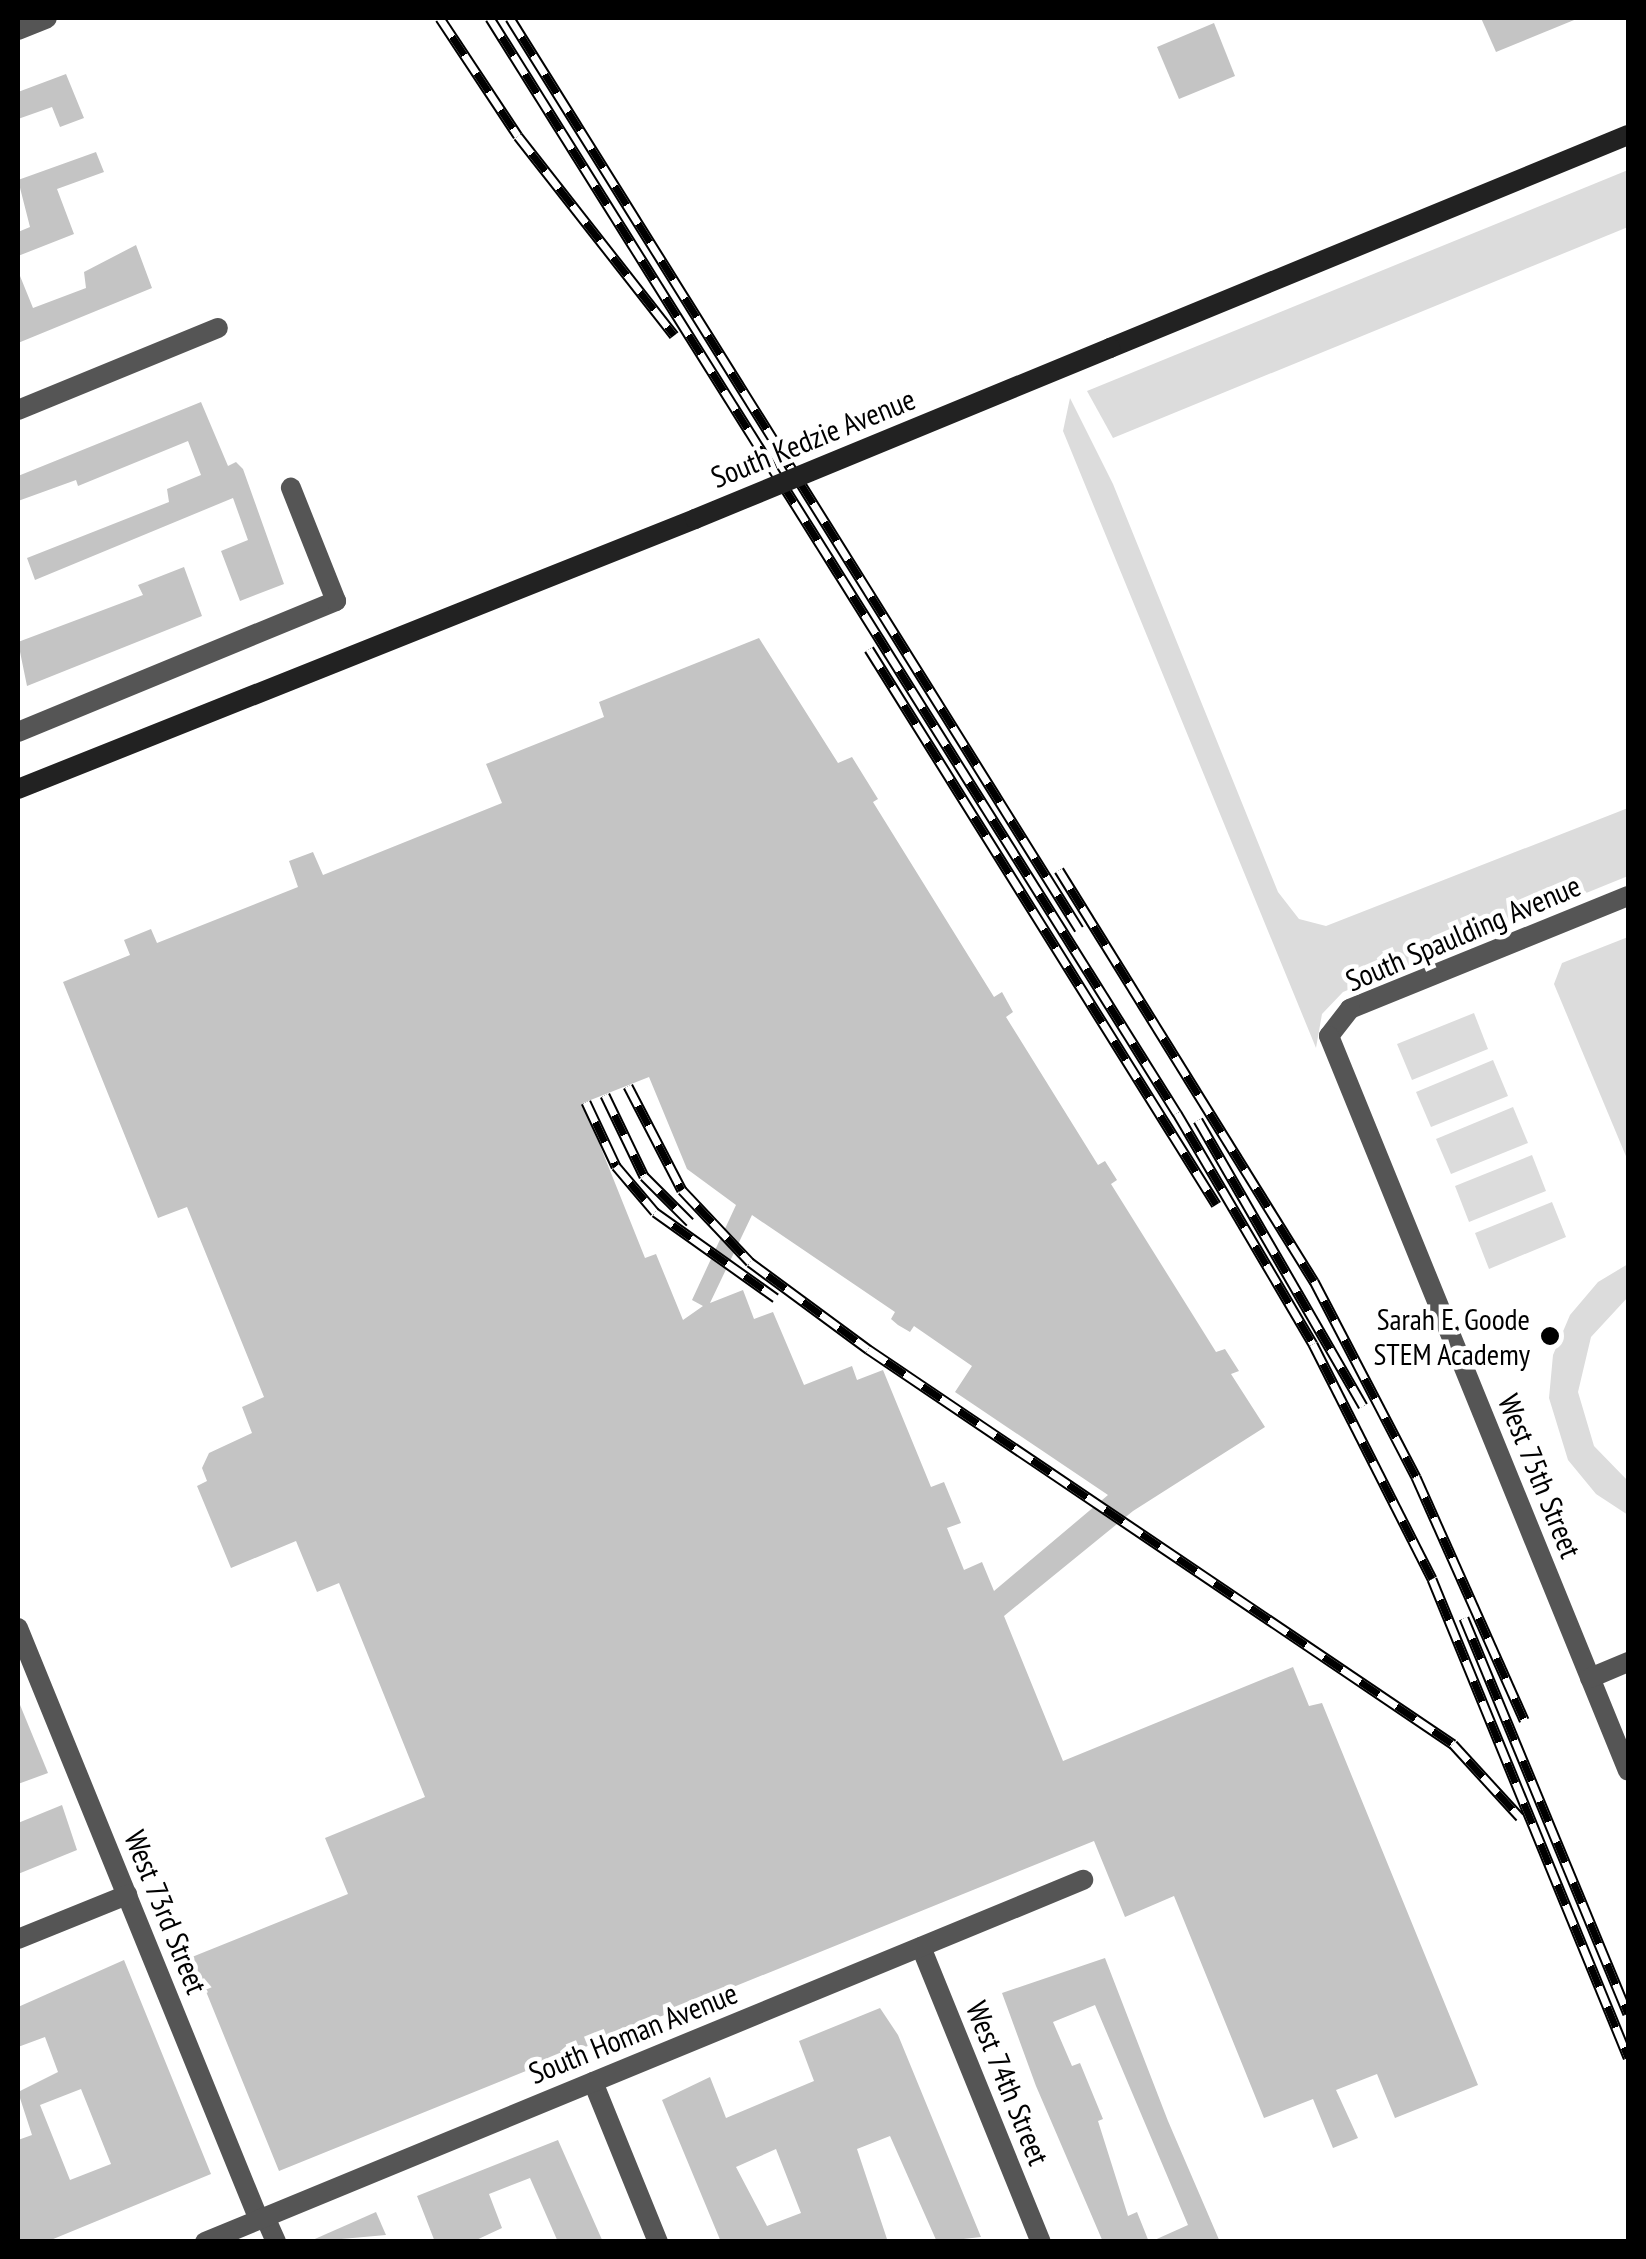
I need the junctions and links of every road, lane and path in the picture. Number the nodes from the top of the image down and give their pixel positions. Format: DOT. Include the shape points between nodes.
graph roads {
  1 [pos="47,18"];
  2 [pos="18,30"];
  3 [pos="1628,135"];
  4 [pos="218,328"];
  5 [pos="18,410"];
  6 [pos="291,488"];
  7 [pos="18,732"];
  8 [pos="18,789"];
  9 [pos="1628,896"];
  10 [pos="1329,1036"];
  11 [pos="18,1628"];
  12 [pos="1628,1662"];
  13 [pos="1590,1678"];
  14 [pos="1628,1771"];
  15 [pos="1083,1880"];
  16 [pos="126,1895"];
  17 [pos="18,1939"];
  18 [pos="920,1947"];
  19 [pos="593,2082"];
  20 [pos="262,2218"];
  21 [pos="205,2242"];
  22 [pos="276,2242"];
  23 [pos="658,2242"];
  24 [pos="1040,2242"];
  1 -- 2 [label="street"];
  3 -- 8 [label="main road, South Kedzie Avenue, bridge"];
  4 -- 5 [label="street"];
  6 -- 7 [label="street" via="336,601"];
  9 -- 10 [label="street, South Spaulding Avenue" via="1350,1010"];
  10 -- 13 [label="street, West 75th Street"];
  11 -- 16 [label="street, West 73rd Street"];
  12 -- 13 [label="street"];
  13 -- 14 [label="street, West 75th Street"];
  15 -- 18 [label="street, South Homan Avenue"];
  16 -- 17 [label="street"];
  16 -- 20 [label="street, West 73rd Street"];
  18 -- 19 [label="street, South Homan Avenue"];
  18 -- 24 [label="street, West 74th Street"];
  19 -- 20 [label="street, South Homan Avenue"];
  19 -- 23 [label="street"];
  20 -- 21 [label="street, South Homan Avenue"];
  20 -- 22 [label="street, West 73rd Street"];
}
